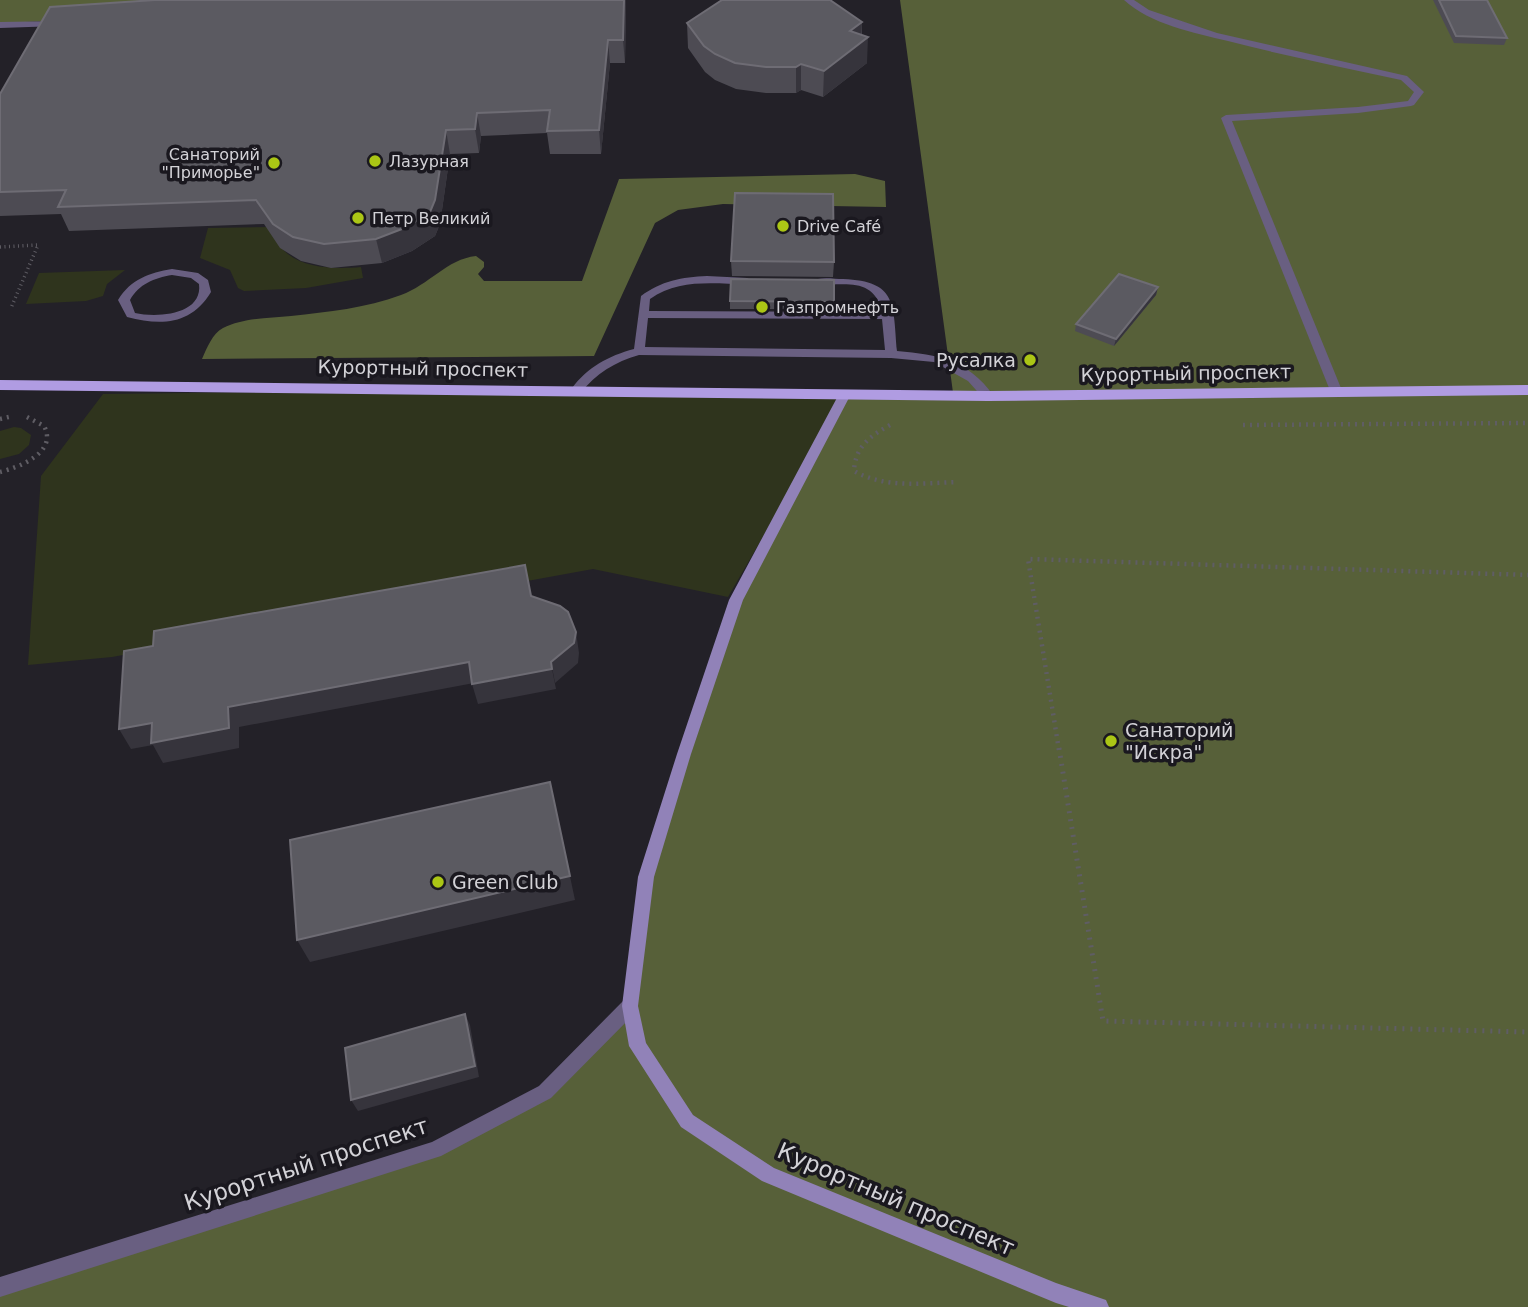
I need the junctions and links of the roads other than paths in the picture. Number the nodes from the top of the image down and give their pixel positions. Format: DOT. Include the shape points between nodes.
graph roads {
  1 [pos="1128,0"];
  2 [pos="64,22"];
  3 [pos="0,25"];
  4 [pos="195,275"];
  5 [pos="755,281"];
  6 [pos="808,282"];
  7 [pos="644,314"];
  8 [pos="888,316"];
  9 [pos="639,351"];
  10 [pos="891,354"];
  11 [pos="0,385"];
  12 [pos="1528,390"];
  13 [pos="576,391"];
  14 [pos="1337,393"];
  15 [pos="845,394"];
  16 [pos="988,396"];
  17 [pos="630,1006"];
  18 [pos="0,1287"];
  19 [pos="1099,1307"];
  1 -- 14 [label="street" via="1197,32 1404,78 1419,92 1411,103 1226,118"];
  2 -- 3 [label="street"];
  4 -- 4 [label="street" via="172,272 146,278 128,292 126,308 141,319 181,315 206,294 207,286"];
  5 -- 7 [label="street" via="675,281 657,287 645,298"];
  6 -- 8 [label="street" via="862,282 877,288 887,300"];
  7 -- 8 [label="street"];
  7 -- 9 [label="street"];
  8 -- 10 [label="street"];
  9 -- 10 [label="street"];
  9 -- 13 [label="street" via="610,359 586,376"];
  10 -- 16 [label="street" via="937,359 972,378"];
  11 -- 13 [label="main road, Курортный проспект"];
  12 -- 14 [label="main road, Курортный проспект"];
  13 -- 15 [label="main road, Курортный проспект"];
  14 -- 16 [label="main road, Курортный проспект"];
  15 -- 16 [label="main road, Курортный проспект"];
  15 -- 17 [label="street, Курортный проспект" via="736,600 646,877"];
  17 -- 18 [label="street, Курортный проспект" via="545,1092 435,1150"];
  17 -- 19 [label="street, Курортный проспект" via="638,1046 687,1121 768,1175"];
}
